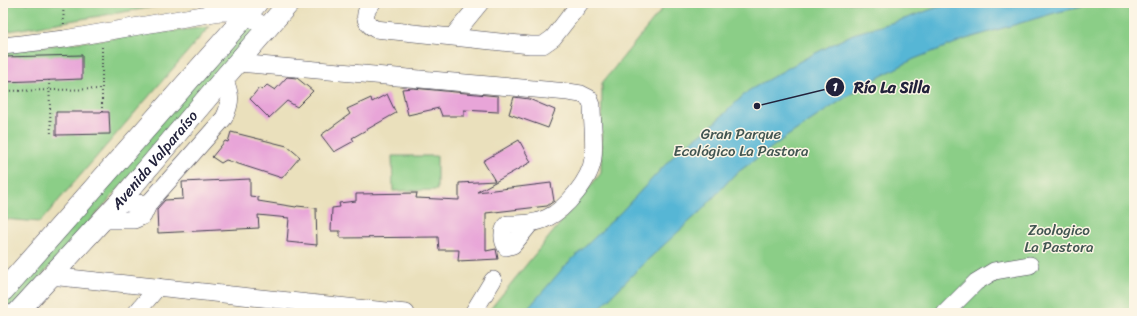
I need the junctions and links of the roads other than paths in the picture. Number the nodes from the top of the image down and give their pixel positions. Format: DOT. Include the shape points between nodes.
graph roads {
  1 [pos="289,3"];
  2 [pos="372,3"];
  3 [pos="480,3"];
  4 [pos="580,3"];
  5 [pos="224,7"];
  6 [pos="252,9"];
  7 [pos="267,28"];
  8 [pos="453,36"];
  9 [pos="4,49"];
  10 [pos="238,63"];
  11 [pos="224,78"];
  12 [pos="120,201"];
  13 [pos="149,203"];
  14 [pos="103,220"];
  15 [pos="530,224"];
  16 [pos="1030,265"];
  17 [pos="50,276"];
  18 [pos="493,280"];
  19 [pos="158,287"];
  20 [pos="3,291"];
  21 [pos="3,311"];
  22 [pos="6,313"];
  23 [pos="17,313"];
  24 [pos="136,313"];
  25 [pos="406,313"];
  26 [pos="473,313"];
  27 [pos="945,313"];
  1 -- 7 [label="main road, Avenida Valparaíso"];
  2 -- 8 [label="street" via="366,12 366,19 368,25 375,29"];
  3 -- 8 [label="street"];
  4 -- 8 [label="street" via="553,38 543,45 530,46"];
  5 -- 6 [label="street" via="232,12"];
  5 -- 9 [label="street"];
  6 -- 7 [label="street"];
  6 -- 20 [label="main road, Avenida Valparaíso"];
  7 -- 10 [label="main road, Avenida Valparaíso"];
  10 -- 11 [label="main road, Avenida Valparaíso"];
  10 -- 15 [label="street" via="568,92 589,98 592,105 593,158 587,178 559,210 548,218"];
  11 -- 12 [label="main road, Avenida Valparaíso"];
  11 -- 13 [label="street" via="230,92 224,118"];
  12 -- 13 [label="street" via="132,204"];
  12 -- 14 [label="main road, Avenida Valparaíso"];
  13 -- 14 [label="street" via="140,218"];
  14 -- 17 [label="main road, Avenida Valparaíso"];
  16 -- 27 [label="street" via="994,271 976,282"];
  17 -- 19 [label="street"];
  17 -- 23 [label="main road, Avenida Valparaíso"];
  18 -- 26 [label="street"];
  19 -- 24 [label="street"];
  19 -- 25 [label="street"];
  21 -- 22 [label="street"];
}
